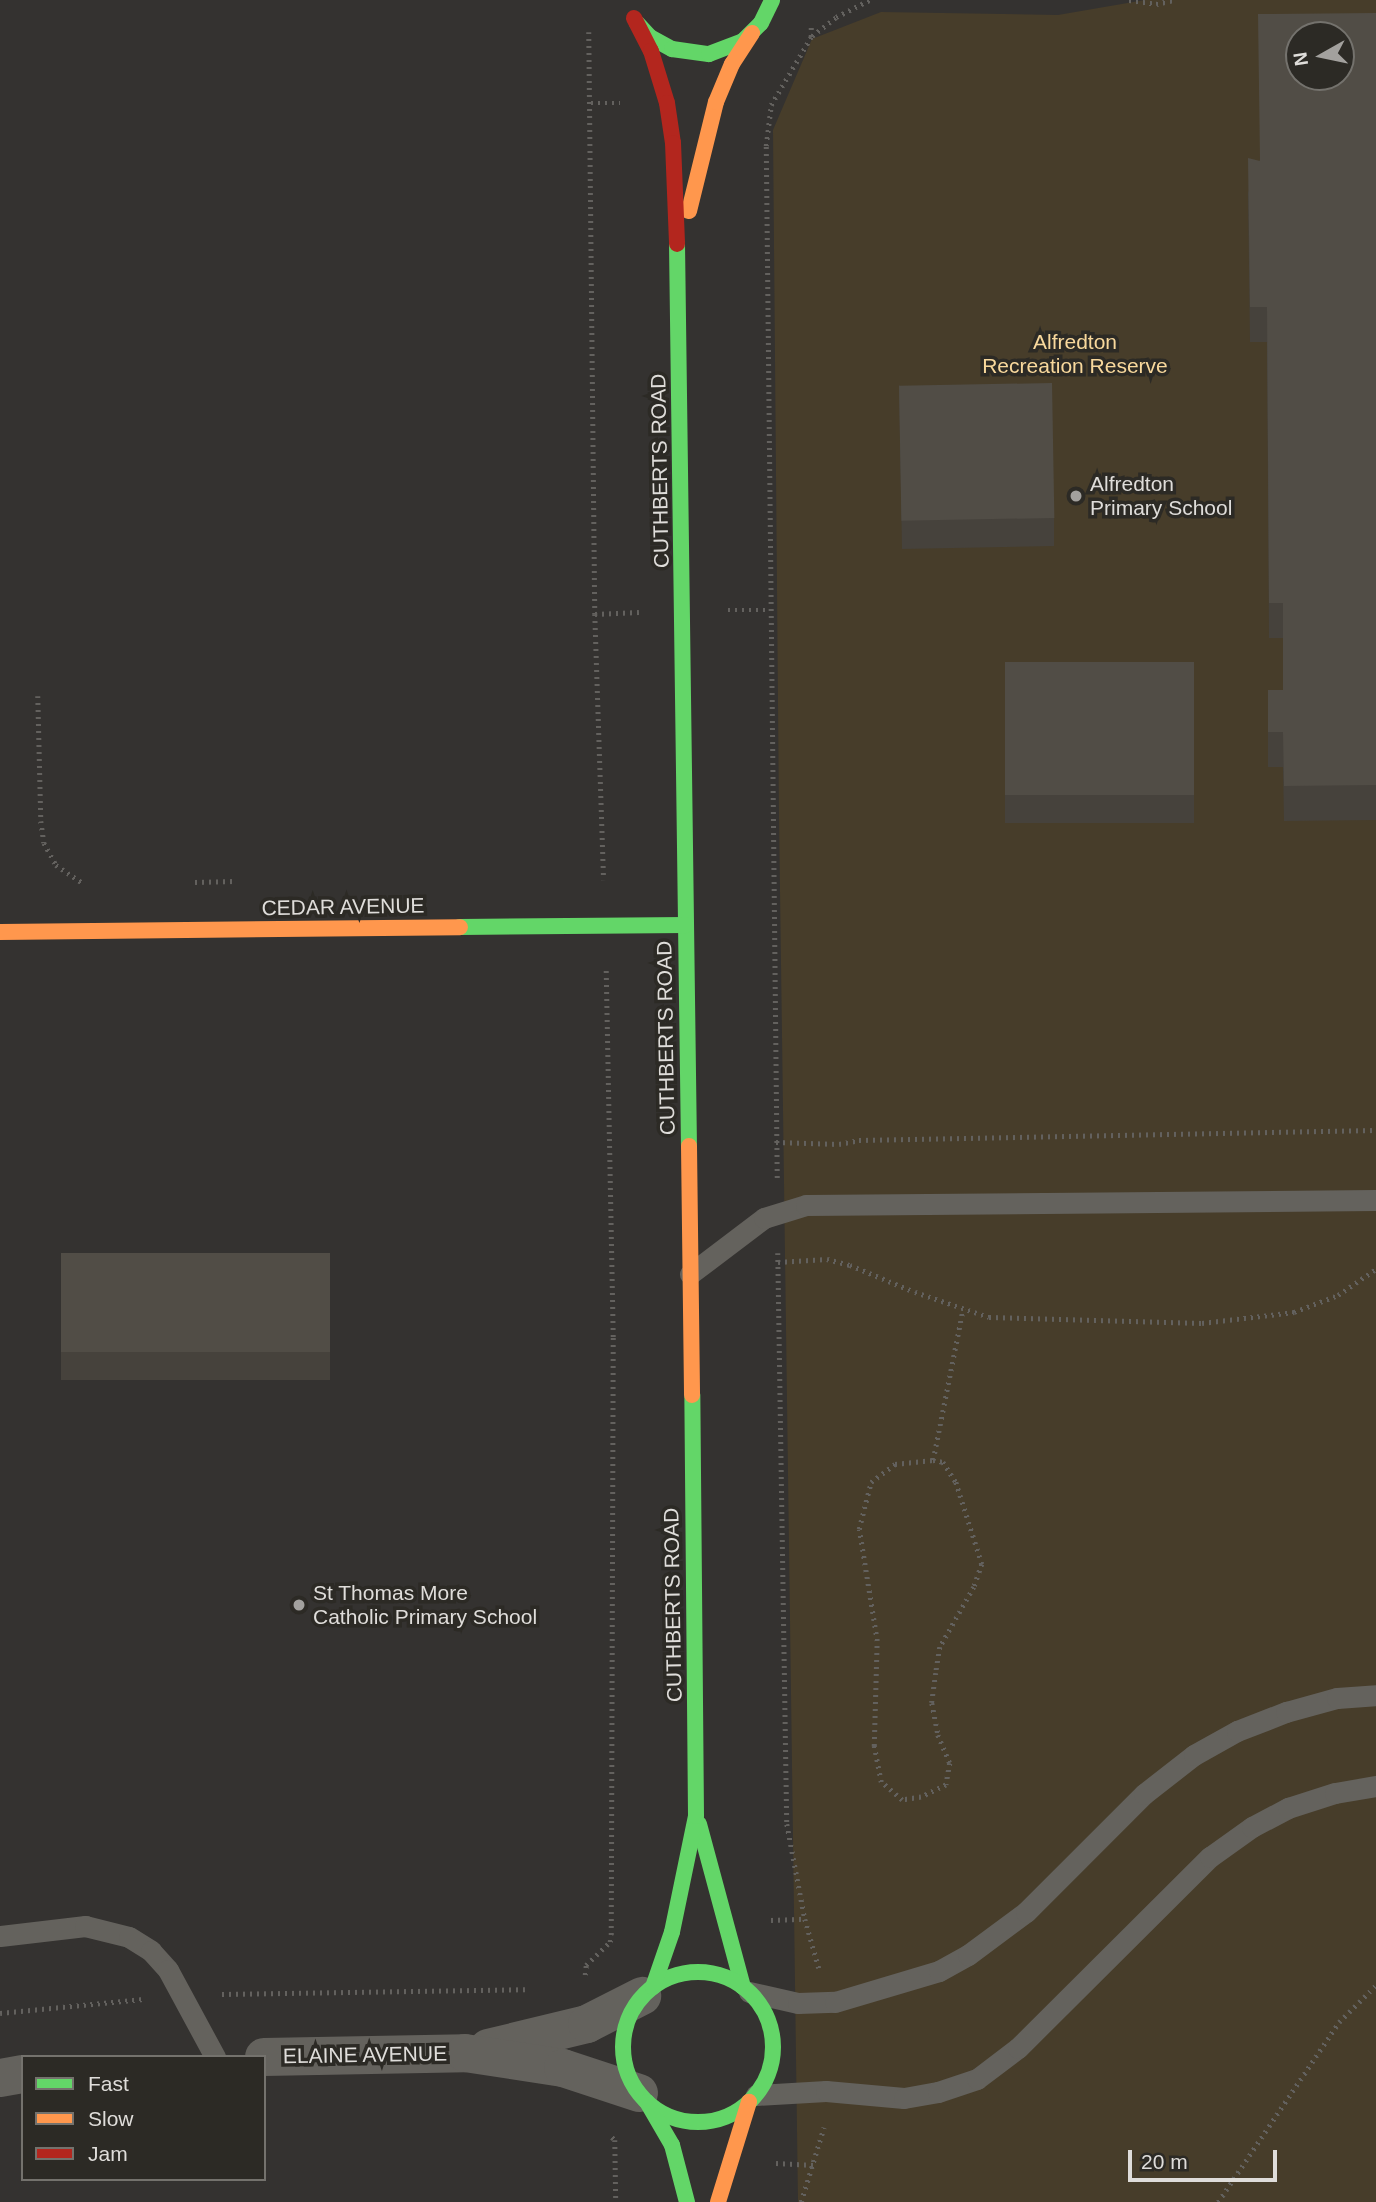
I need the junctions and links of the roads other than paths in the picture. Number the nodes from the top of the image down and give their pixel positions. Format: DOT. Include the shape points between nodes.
graph roads {
  1 [pos="626,0"];
  2 [pos="772,0"];
  3 [pos="786,0"];
  4 [pos="634,18"];
  5 [pos="756,28"];
  6 [pos="678,260"];
  7 [pos="686,925"];
  8 [pos="0,932"];
  9 [pos="1376,1200"];
  10 [pos="690,1273"];
  11 [pos="1376,1695"];
  12 [pos="1376,1786"];
  13 [pos="696,1816"];
  14 [pos="0,1936"];
  15 [pos="746,1989"];
  16 [pos="648,1991"];
  17 [pos="465,2053"];
  18 [pos="214,2055"];
  19 [pos="266,2057"];
  20 [pos="21,2074"];
  21 [pos="0,2078"];
  22 [pos="643,2098"];
  23 [pos="752,2099"];
  24 [pos="687,2202"];
  25 [pos="718,2202"];
  1 -- 4 [label="street, CUTHBERTS ROAD"];
  2 -- 5 [label="street"];
  3 -- 5 [label="street"];
  4 -- 5 [label="street" via="650,37 684,53 732,47"];
  4 -- 6 [label="street, CUTHBERTS ROAD" via="651,51 667,103"];
  5 -- 6 [label="street, CUTHBERTS ROAD" via="732,64 716,102"];
  6 -- 7 [label="street, CUTHBERTS ROAD"];
  7 -- 8 [label="street, CEDAR AVENUE"];
  7 -- 10 [label="street, CUTHBERTS ROAD"];
  9 -- 10 [label="lane" via="806,1205 764,1218"];
  10 -- 13 [label="street, CUTHBERTS ROAD"];
  11 -- 15 [label="lane" via="1337,1698 1286,1712 1237,1731 1194,1755 1144,1794 1026,1912 939,1971 857,1998 822,2004 783,2001"];
  12 -- 23 [label="lane" via="1288,1808 1210,1857 1018,2048 977,2079 920,2097 880,2098 826,2091"];
  13 -- 15 [label="street, CUTHBERTS ROAD"];
  13 -- 16 [label="street, CUTHBERTS ROAD" via="672,1932"];
  14 -- 18 [label="lane" via="85,1926 142,1945 162,1961"];
  15 -- 16 [label="street" via="722,1976 698,1972 674,1975"];
  15 -- 23 [label="street" via="769,2024 772,2048 768,2073"];
  16 -- 17 [label="street, ELAINE AVENUE" via="587,2024"];
  16 -- 22 [label="street" via="630,2016 622,2050 627,2073"];
  17 -- 19 [label="street, ELAINE AVENUE"];
  17 -- 22 [label="street, ELAINE AVENUE" via="563,2068"];
  20 -- 21 [label="street"];
  22 -- 23 [label="street" via="675,2119 698,2122 719,2119"];
  22 -- 24 [label="street" via="672,2145"];
  23 -- 25 [label="street"];
}
